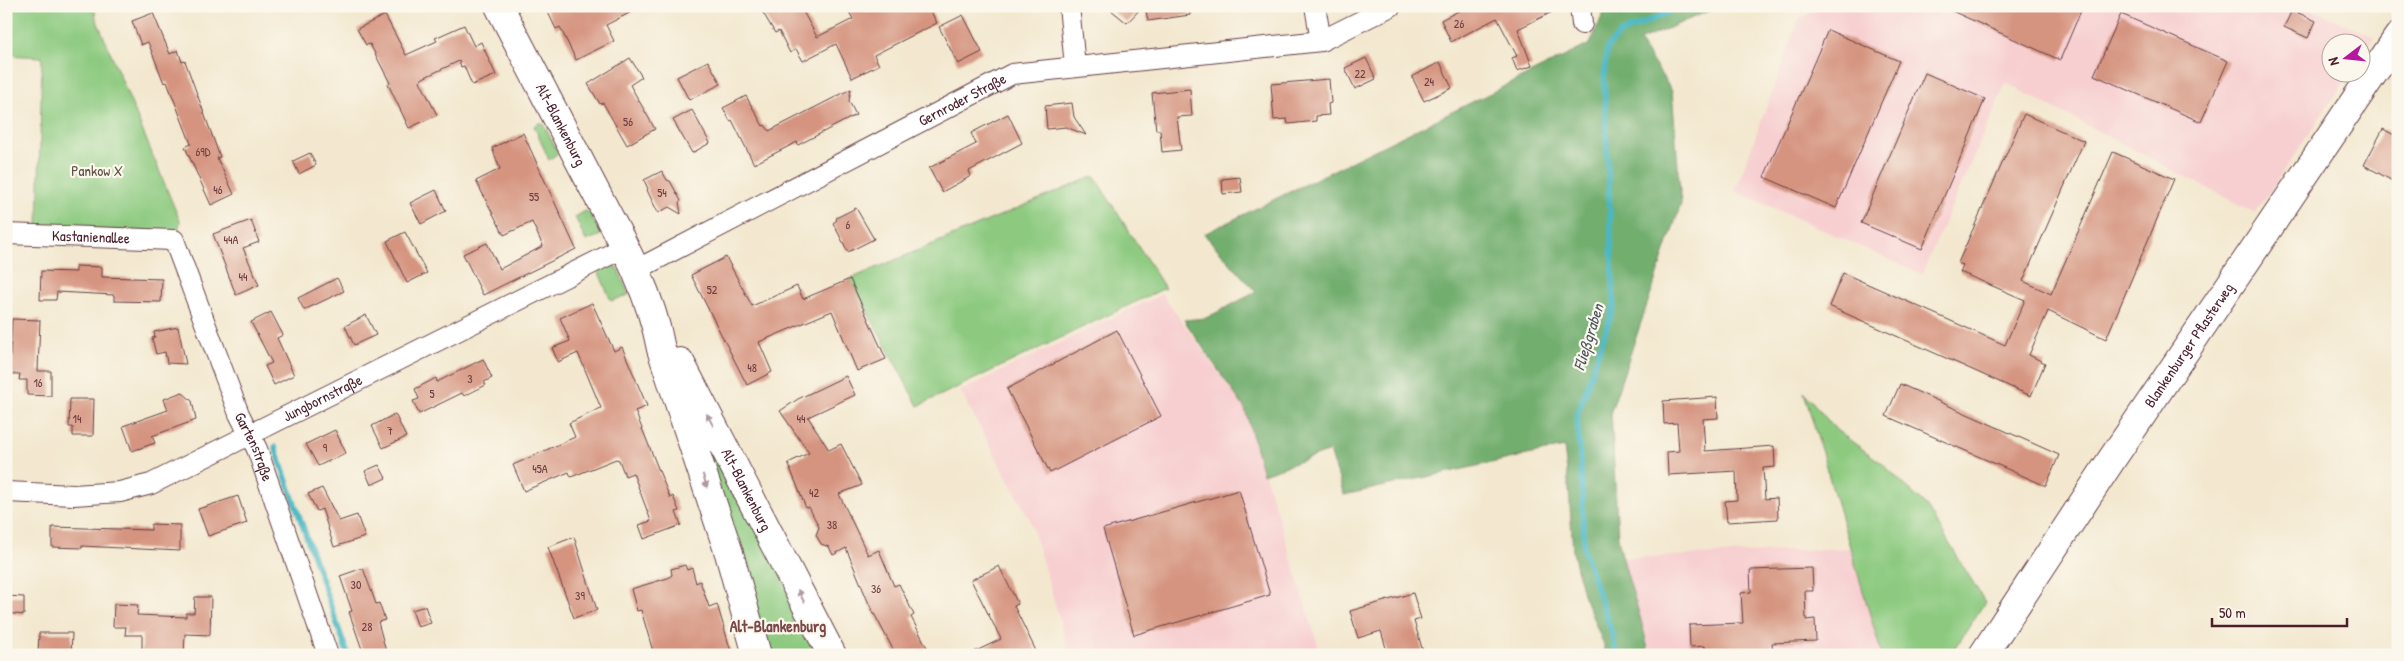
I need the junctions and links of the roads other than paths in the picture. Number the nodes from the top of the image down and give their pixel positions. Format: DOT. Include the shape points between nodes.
graph roads {
  1 [pos="499,6"];
  2 [pos="1069,6"];
  3 [pos="1315,6"];
  4 [pos="1392,6"];
  5 [pos="2398,37"];
  6 [pos="1321,41"];
  7 [pos="1075,66"];
  8 [pos="6,234"];
  9 [pos="174,240"];
  10 [pos="630,259"];
  11 [pos="657,327"];
  12 [pos="250,435"];
  13 [pos="6,492"];
  14 [pos="328,655"];
  15 [pos="757,655"];
  16 [pos="832,655"];
  17 [pos="1983,655"];
  1 -- 10 [label="main road, Alt-Blankenburg"];
  2 -- 7 [label="street"];
  3 -- 6 [label="street"];
  4 -- 6 [label="street"];
  5 -- 17 [label="main road, Blankenburger Pflasterweg"];
  6 -- 7 [label="street, Gernroder Straße"];
  7 -- 10 [label="street, Gernroder Straße" via="1012,74"];
  8 -- 9 [label="street, Kastanienallee"];
  9 -- 12 [label="street, Gartenstraße" via="239,414"];
  10 -- 11 [label="main road, Alt-Blankenburg"];
  10 -- 12 [label="street, Jungbornstraße"];
  11 -- 15 [label="main road, Alt-Blankenburg, one-way" via="661,349 729,553"];
  16 -- 11 [label="main road, Alt-Blankenburg, one-way" via="674,351"];
  12 -- 13 [label="street, Jungbornstraße" via="151,484 120,492 74,495"];
  12 -- 14 [label="street, Gartenstraße"];
}
